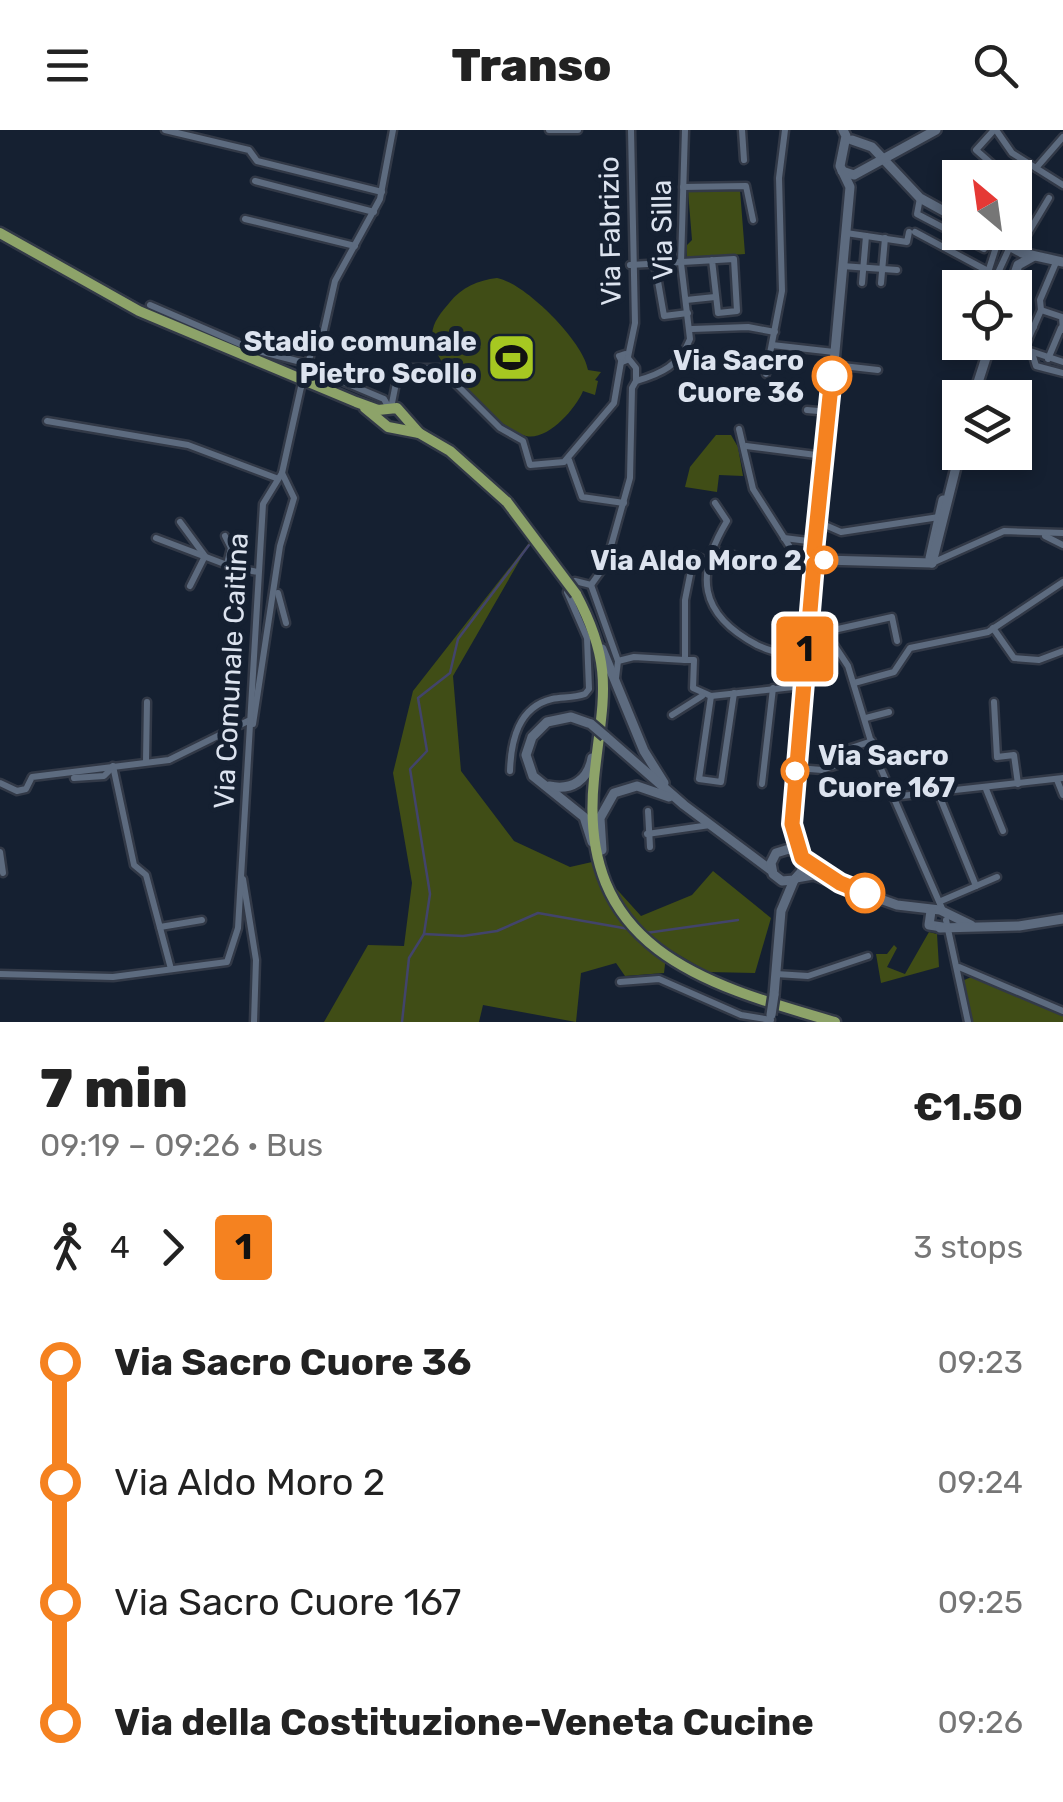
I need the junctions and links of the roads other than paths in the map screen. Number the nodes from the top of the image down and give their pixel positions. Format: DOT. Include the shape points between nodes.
graph roads {
  1 [pos="164,130"];
  2 [pos="393,130"];
  3 [pos="549,130"];
  4 [pos="561,130"];
  5 [pos="574,130"];
  6 [pos="631,130"];
  7 [pos="685,130"];
  8 [pos="742,130"];
  9 [pos="785,130"];
  10 [pos="995,130"];
  11 [pos="933,131"];
  12 [pos="851,134"];
  13 [pos="1063,137"];
  14 [pos="886,157"];
  15 [pos="744,160"];
  16 [pos="987,160"];
  17 [pos="1036,168"];
  18 [pos="841,170"];
  19 [pos="255,181"];
  20 [pos="1063,185"];
  21 [pos="682,187"];
  22 [pos="382,192"];
  23 [pos="920,198"];
  24 [pos="1048,198"];
  25 [pos="942,210"];
  26 [pos="374,212"];
  27 [pos="245,219"];
  28 [pos="1032,219"];
  29 [pos="753,220"];
  30 [pos="942,228"];
  31 [pos="0,233"];
  32 [pos="845,233"];
  33 [pos="866,236"];
  34 [pos="886,238"];
  35 [pos="355,246"];
  36 [pos="1008,250"];
  37 [pos="712,260"];
  38 [pos="1060,261"];
  39 [pos="681,262"];
  40 [pos="656,264"];
  41 [pos="630,265"];
  42 [pos="842,266"];
  43 [pos="864,268"];
  44 [pos="882,269"];
  45 [pos="898,270"];
  46 [pos="986,270"];
  47 [pos="862,283"];
  48 [pos="881,284"];
  49 [pos="716,296"];
  50 [pos="686,300"];
  51 [pos="150,305"];
  52 [pos="1041,310"];
  53 [pos="688,313"];
  54 [pos="1034,327"];
  55 [pos="1063,328"];
  56 [pos="691,329"];
  57 [pos="1032,331"];
  58 [pos="775,332"];
  59 [pos="772,345"];
  60 [pos="834,352"];
  61 [pos="1032,353"];
  62 [pos="625,358"];
  63 [pos="1048,360"];
  64 [pos="1063,362"];
  65 [pos="833,365"];
  66 [pos="308,369"];
  67 [pos="878,370"];
  68 [pos="1063,373"];
  69 [pos="766,374"];
  70 [pos="636,381"];
  71 [pos="395,384"];
  72 [pos="360,398"];
  73 [pos="807,410"];
  74 [pos="829,412"];
  75 [pos="393,415"];
  76 [pos="47,422"];
  77 [pos="739,429"];
  78 [pos="746,446"];
  79 [pos="824,456"];
  80 [pos="569,460"];
  81 [pos="952,470"];
  82 [pos="954,470"];
  83 [pos="279,476"];
  84 [pos="951,478"];
  85 [pos="624,503"];
  86 [pos="715,503"];
  87 [pos="939,517"];
  88 [pos="180,522"];
  89 [pos="818,522"];
  90 [pos="1040,533"];
  91 [pos="1063,534"];
  92 [pos="225,536"];
  93 [pos="156,538"];
  94 [pos="782,538"];
  95 [pos="1063,546"];
  96 [pos="712,550"];
  97 [pos="816,555"];
  98 [pos="205,556"];
  99 [pos="752,559"];
  100 [pos="937,561"];
  101 [pos="707,562"];
  102 [pos="227,564"];
  103 [pos="258,572"];
  104 [pos="276,582"];
  105 [pos="1063,582"];
  106 [pos="591,584"];
  107 [pos="190,586"];
  108 [pos="810,607"];
  109 [pos="286,623"];
  110 [pos="993,628"];
  111 [pos="829,631"];
  112 [pos="897,642"];
  113 [pos="602,649"];
  114 [pos="1063,651"];
  115 [pos="799,655"];
  116 [pos="685,660"];
  117 [pos="618,661"];
  118 [pos="616,680"];
  119 [pos="854,683"];
  120 [pos="802,686"];
  121 [pos="773,688"];
  122 [pos="734,693"];
  123 [pos="707,695"];
  124 [pos="147,702"];
  125 [pos="994,702"];
  126 [pos="253,703"];
  127 [pos="603,710"];
  128 [pos="888,712"];
  129 [pos="672,714"];
  130 [pos="866,718"];
  131 [pos="250,721"];
  132 [pos="872,741"];
  133 [pos="146,762"];
  134 [pos="113,766"];
  135 [pos="796,768"];
  136 [pos="510,771"];
  137 [pos="74,778"];
  138 [pos="1060,779"];
  139 [pos="538,780"];
  140 [pos="0,783"];
  141 [pos="762,784"];
  142 [pos="1018,784"];
  143 [pos="986,788"];
  144 [pos="939,795"];
  145 [pos="1063,795"];
  146 [pos="675,797"];
  147 [pos="892,797"];
  148 [pos="684,805"];
  149 [pos="648,811"];
  150 [pos="245,820"];
  151 [pos="792,824"];
  152 [pos="710,826"];
  153 [pos="1003,831"];
  154 [pos="647,834"];
  155 [pos="650,847"];
  156 [pos="741,848"];
  157 [pos="0,852"];
  158 [pos="778,852"];
  159 [pos="801,857"];
  160 [pos="602,868"];
  161 [pos="3,872"];
  162 [pos="772,872"];
  163 [pos="242,873"];
  164 [pos="997,877"];
  165 [pos="795,879"];
  166 [pos="840,883"];
  167 [pos="976,886"];
  168 [pos="939,899"];
  169 [pos="897,904"];
  170 [pos="781,911"];
  171 [pos="931,911"];
  172 [pos="1063,918"];
  173 [pos="202,920"];
  174 [pos="941,922"];
  175 [pos="988,926"];
  176 [pos="160,927"];
  177 [pos="954,944"];
  178 [pos="868,956"];
  179 [pos="959,967"];
  180 [pos="170,970"];
  181 [pos="0,974"];
  182 [pos="776,974"];
  183 [pos="620,982"];
  184 [pos="1063,1012"];
  185 [pos="771,1019"];
  186 [pos="254,1022"];
  187 [pos="834,1022"];
  188 [pos="968,1022"];
  1 -- 22 [label="street"];
  2 -- 22 [label="street"];
  3 -- 4 [label="street"];
  4 -- 5 [label="street"];
  6 -- 41 [label="street, Via Fabrizio"];
  7 -- 21 [label="street, Via Silla"];
  8 -- 15 [label="street"];
  9 -- 58 [label="street"];
  10 -- 16 [label="street" via="976,150"];
  10 -- 17 [label="street" via="1012,153"];
  11 -- 14 [label="main road"];
  12 -- 14 [label="main road"];
  12 -- 18 [label="main road"];
  13 -- 17 [label="street"];
  14 -- 18 [label="main road" via="854,175"];
  14 -- 23 [label="main road"];
  17 -- 20 [label="street"];
  18 -- 32 [label="main road" via="850,185"];
  19 -- 26 [label="street"];
  21 -- 29 [label="street" via="746,186"];
  21 -- 39 [label="street, Via Silla"];
  22 -- 26 [label="street"];
  23 -- 25 [label="main road"];
  23 -- 30 [label="street" via="917,214"];
  24 -- 28 [label="street"];
  26 -- 35 [label="street"];
  27 -- 35 [label="street"];
  31 -- 72 [label="main road" via="140,311"];
  32 -- 33 [label="street"];
  32 -- 42 [label="main road"];
  33 -- 34 [label="street"];
  33 -- 43 [label="street"];
  34 -- 44 [label="street"];
  34 -- 46 [label="street" via="907,242 912,232"];
  35 -- 66 [label="street" via="336,281"];
  36 -- 38 [label="main road"];
  36 -- 46 [label="street"];
  37 -- 39 [label="street"];
  37 -- 49 [label="street"];
  37 -- 49 [label="street" via="734,259 737,311 718,313"];
  38 -- 52 [label="street"];
  39 -- 40 [label="street"];
  39 -- 50 [label="street, Via Silla"];
  40 -- 41 [label="street"];
  40 -- 53 [label="street" via="664,316"];
  41 -- 62 [label="street, Via Fabrizio" via="634,330"];
  42 -- 43 [label="street"];
  42 -- 60 [label="main road"];
  43 -- 44 [label="street"];
  43 -- 47 [label="street"];
  44 -- 45 [label="street"];
  44 -- 48 [label="street"];
  49 -- 50 [label="street"];
  50 -- 53 [label="street, Via Silla"];
  51 -- 66 [label="street"];
  52 -- 54 [label="street"];
  52 -- 55 [label="street" via="1062,316"];
  53 -- 56 [label="street, Via Silla"];
  54 -- 57 [label="street"];
  55 -- 63 [label="street"];
  56 -- 58 [label="street"];
  56 -- 70 [label="street" via="685,352 672,366"];
  58 -- 59 [label="street"];
  59 -- 60 [label="street"];
  59 -- 69 [label="street"];
  60 -- 65 [label="main road"];
  61 -- 63 [label="street"];
  61 -- 68 [label="street" via="1036,366"];
  62 -- 70 [label="street" via="636,368"];
  62 -- 80 [label="street, Via Fabrizio" via="614,402"];
  63 -- 64 [label="street"];
  65 -- 67 [label="street"];
  65 -- 74 [label="main road"];
  66 -- 72 [label="street"];
  66 -- 83 [label="street, Via Comunale Caitina, bridge"];
  70 -- 85 [label="street"];
  71 -- 72 [label="street"];
  71 -- 75 [label="street"];
  71 -- 80 [label="street" via="406,368 440,368 500,428 524,441 530,465"];
  72 -- 75 [label="main road"];
  73 -- 74 [label="street"];
  74 -- 79 [label="main road"];
  75 -- 113 [label="main road, bridge" via="466,463 507,502 576,594"];
  76 -- 83 [label="street" via="188,445"];
  77 -- 78 [label="street"];
  78 -- 79 [label="street"];
  78 -- 94 [label="street" via="752,489"];
  79 -- 89 [label="main road"];
  80 -- 85 [label="street" via="582,497"];
  81 -- 84 [label="main road"];
  82 -- 84 [label="main road"];
  83 -- 103 [label="street, Via Comunale Caitina" via="263,504"];
  83 -- 104 [label="street" via="294,498"];
  84 -- 87 [label="main road"];
  84 -- 100 [label="main road"];
  85 -- 106 [label="street" via="606,564"];
  86 -- 96 [label="street" via="727,520"];
  87 -- 89 [label="street" via="842,532"];
  87 -- 100 [label="main road" via="930,558"];
  88 -- 98 [label="street"];
  89 -- 97 [label="main road"];
  90 -- 91 [label="street"];
  90 -- 95 [label="street"];
  90 -- 100 [label="street" via="996,532"];
  92 -- 102 [label="street" via="231,548"];
  93 -- 98 [label="street"];
  94 -- 97 [label="street"];
  94 -- 97 [label="street" via="797,558"];
  96 -- 99 [label="street"];
  96 -- 101 [label="street"];
  97 -- 100 [label="main road"];
  97 -- 108 [label="main road"];
  98 -- 102 [label="street"];
  98 -- 107 [label="street"];
  101 -- 115 [label="street" via="705,585 717,614 748,640"];
  101 -- 116 [label="street" via="696,554 688,569"];
  102 -- 103 [label="street"];
  103 -- 126 [label="street, Via Comunale Caitina"];
  104 -- 109 [label="street"];
  104 -- 126 [label="street"];
  105 -- 110 [label="street"];
  106 -- 117 [label="street"];
  106 -- 136 [label="street" via="574,582 567,592 587,638 589,689 532,710 512,736"];
  108 -- 111 [label="street"];
  108 -- 115 [label="main road"];
  110 -- 114 [label="street" via="1014,658 1039,660"];
  110 -- 119 [label="street" via="910,648 891,674"];
  111 -- 112 [label="street" via="892,616"];
  111 -- 119 [label="street"];
  113 -- 118 [label="main road"];
  113 -- 127 [label="main road"];
  115 -- 120 [label="main road"];
  116 -- 117 [label="street"];
  116 -- 123 [label="street" via="694,660 693,688"];
  117 -- 118 [label="street"];
  118 -- 146 [label="main road" via="644,751"];
  119 -- 130 [label="street"];
  120 -- 121 [label="street"];
  120 -- 135 [label="main road"];
  121 -- 122 [label="street"];
  121 -- 141 [label="street"];
  122 -- 123 [label="street"];
  122 -- 123 [label="street" via="721,782 700,779"];
  123 -- 129 [label="street"];
  124 -- 133 [label="street"];
  125 -- 142 [label="street" via="997,757 1014,755"];
  126 -- 131 [label="street, Via Comunale Caitina"];
  126 -- 150 [label="street"];
  127 -- 139 [label="main road" via="586,776 564,787"];
  127 -- 160 [label="main road" via="592,808"];
  128 -- 130 [label="street"];
  130 -- 132 [label="street"];
  131 -- 133 [label="street" via="180,756"];
  131 -- 150 [label="street, Via Comunale Caitina"];
  132 -- 135 [label="street" via="845,750 837,765"];
  132 -- 147 [label="street"];
  133 -- 134 [label="street"];
  134 -- 137 [label="street" via="104,776"];
  134 -- 140 [label="street" via="32,777 17,791"];
  134 -- 176 [label="street" via="134,865 146,876"];
  135 -- 151 [label="main road"];
  138 -- 142 [label="street"];
  138 -- 145 [label="street"];
  139 -- 146 [label="main road, bridge" via="526,755 529,742 541,727 562,718 591,724"];
  139 -- 160 [label="main road" via="584,818"];
  142 -- 143 [label="street"];
  143 -- 144 [label="street"];
  143 -- 153 [label="street"];
  144 -- 147 [label="street"];
  144 -- 167 [label="street"];
  146 -- 148 [label="main road"];
  147 -- 168 [label="street"];
  148 -- 152 [label="main road"];
  148 -- 160 [label="main road" via="644,787 611,795 600,818"];
  149 -- 154 [label="street"];
  150 -- 163 [label="street, Via Comunale Caitina"];
  151 -- 158 [label="main road"];
  151 -- 159 [label="main road"];
  152 -- 154 [label="street"];
  152 -- 156 [label="main road"];
  154 -- 155 [label="street"];
  156 -- 158 [label="main road"];
  156 -- 162 [label="main road"];
  157 -- 161 [label="street"];
  158 -- 159 [label="main road"];
  158 -- 162 [label="main road"];
  159 -- 165 [label="main road"];
  159 -- 166 [label="main road"];
  160 -- 187 [label="main road" via="624,913 657,950 709,982"];
  162 -- 165 [label="main road" via="782,881"];
  162 -- 170 [label="main road"];
  163 -- 180 [label="street, Via Comunale Caitina" via="236,942 227,962"];
  163 -- 186 [label="street" via="256,960"];
  164 -- 167 [label="street"];
  165 -- 166 [label="main road" via="813,875"];
  165 -- 170 [label="main road"];
  166 -- 169 [label="main road"];
  167 -- 168 [label="street"];
  168 -- 171 [label="street"];
  168 -- 174 [label="street"];
  169 -- 171 [label="main road"];
  169 -- 174 [label="main road"];
  170 -- 182 [label="main road"];
  171 -- 174 [label="main road"];
  172 -- 175 [label="main road"];
  173 -- 176 [label="street"];
  174 -- 175 [label="main road"];
  174 -- 177 [label="street"];
  175 -- 177 [label="street" via="964,933"];
  176 -- 180 [label="street"];
  177 -- 179 [label="street"];
  178 -- 182 [label="street" via="808,976"];
  179 -- 184 [label="street"];
  179 -- 188 [label="street"];
  180 -- 181 [label="street" via="113,977"];
  182 -- 185 [label="main road, bridge"];
  183 -- 185 [label="street" via="659,979 740,1015"];
}
